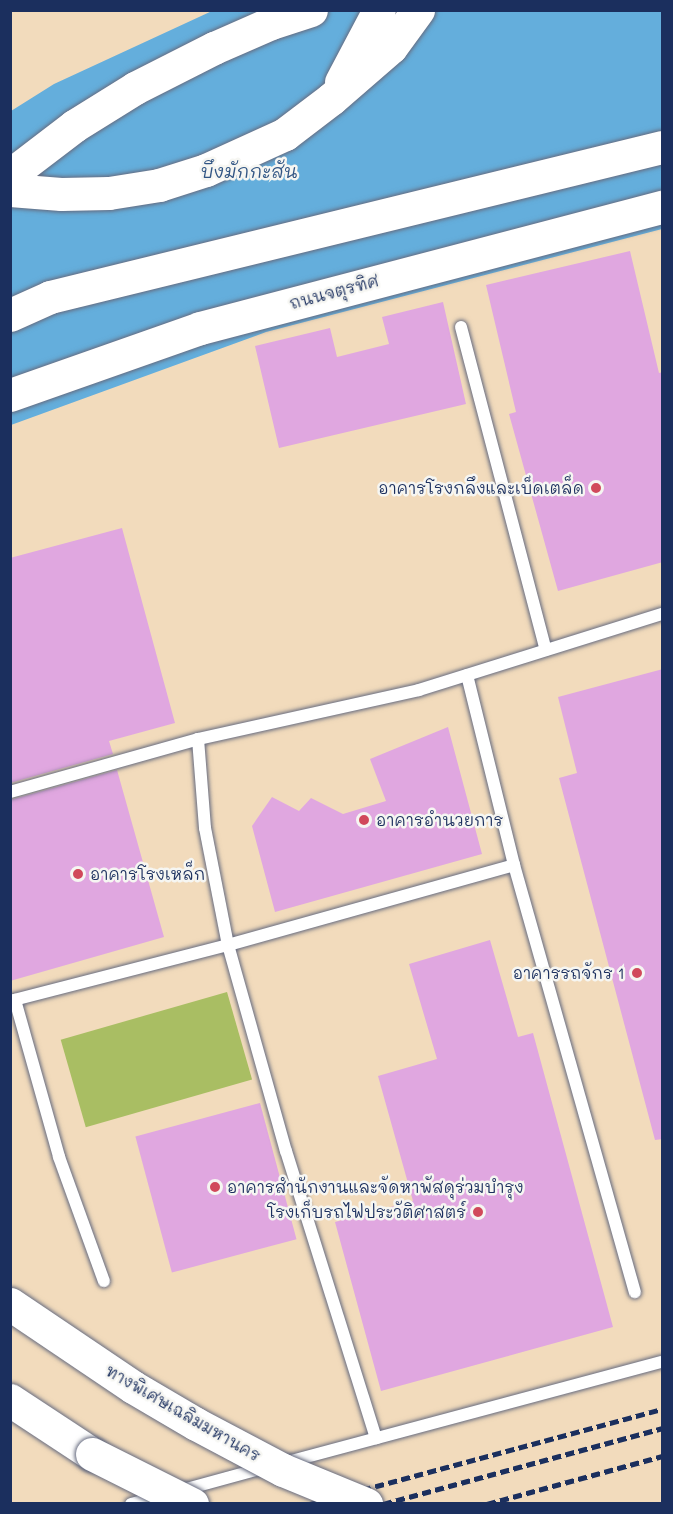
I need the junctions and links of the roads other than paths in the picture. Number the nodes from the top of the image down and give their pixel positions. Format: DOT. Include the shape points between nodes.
graph roads {
  1 [pos="311,10"];
  2 [pos="379,10"];
  3 [pos="418,10"];
  4 [pos="331,99"];
  5 [pos="663,147"];
  6 [pos="10,175"];
  7 [pos="10,190"];
  8 [pos="663,207"];
  9 [pos="10,293"];
  10 [pos="50,297"];
  11 [pos="10,315"];
  12 [pos="461,327"];
  13 [pos="10,395"];
  14 [pos="663,614"];
  15 [pos="546,650"];
  16 [pos="467,675"];
  17 [pos="198,739"];
  18 [pos="10,792"];
  19 [pos="514,864"];
  20 [pos="228,945"];
  21 [pos="13,1001"];
  22 [pos="104,1281"];
  23 [pos="635,1292"];
  24 [pos="10,1304"];
  25 [pos="663,1362"];
  26 [pos="10,1400"];
  27 [pos="375,1438"];
  28 [pos="131,1503"];
  29 [pos="192,1503"];
  30 [pos="366,1503"];
  1 -- 6 [label="main road" via="214,48 135,88 74,126"];
  2 -- 4 [label="main road"];
  3 -- 4 [label="main road" via="391,46"];
  4 -- 7 [label="main road" via="285,134 206,171 159,185 109,193"];
  5 -- 10 [label="main road"];
  8 -- 13 [label="main road, ถนนจตุรทิศ" via="200,328"];
  9 -- 10 [label="main road"];
  10 -- 11 [label="main road"];
  12 -- 15 [label="lane"];
  14 -- 15 [label="lane"];
  15 -- 16 [label="lane"];
  16 -- 17 [label="lane" via="419,690"];
  16 -- 19 [label="lane"];
  17 -- 18 [label="lane"];
  17 -- 20 [label="lane" via="205,828"];
  19 -- 20 [label="lane"];
  19 -- 23 [label="lane"];
  20 -- 21 [label="lane"];
  20 -- 27 [label="lane" via="286,1151"];
  21 -- 22 [label="lane" via="59,1157"];
  24 -- 30 [label="main road, ทางพิเศษเฉลิมมหานคร, bridge" via="133,1387 196,1424 283,1470"];
  25 -- 27 [label="lane"];
  26 -- 29 [label="main road, bridge" via="92,1454"];
  27 -- 28 [label="lane"];
}
